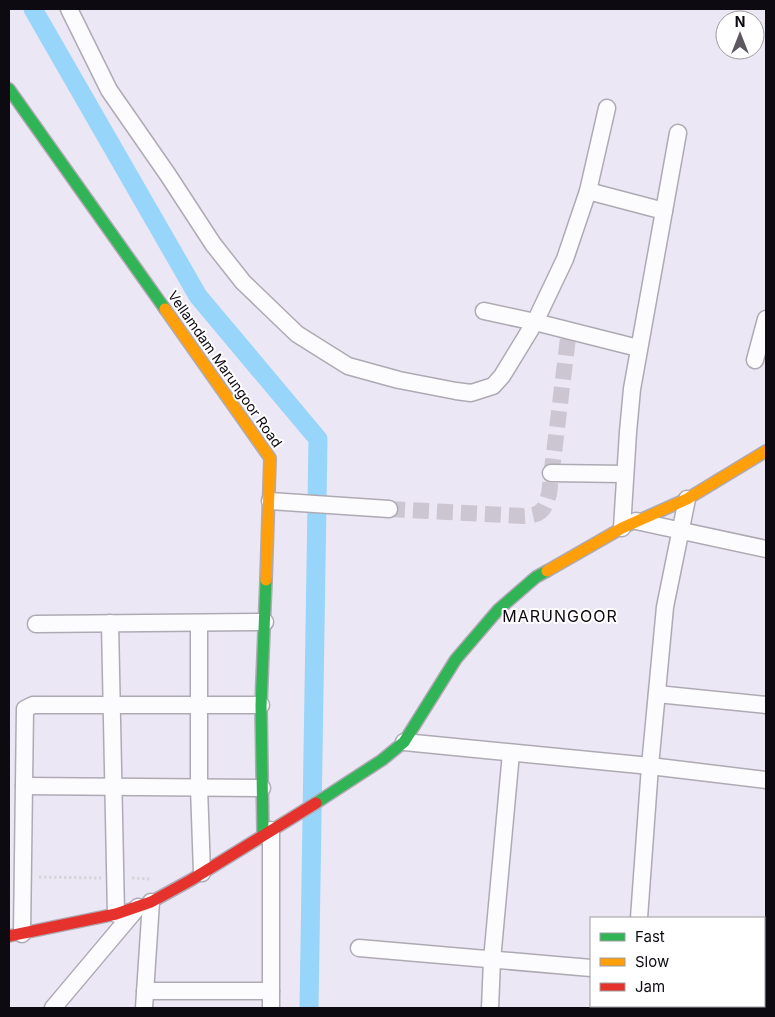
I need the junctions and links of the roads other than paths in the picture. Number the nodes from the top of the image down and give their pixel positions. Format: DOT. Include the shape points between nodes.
graph roads {
  1 [pos="70,9"];
  2 [pos="9,89"];
  3 [pos="607,108"];
  4 [pos="678,133"];
  5 [pos="588,191"];
  6 [pos="664,211"];
  7 [pos="484,311"];
  8 [pos="766,319"];
  9 [pos="535,322"];
  10 [pos="638,348"];
  11 [pos="755,360"];
  12 [pos="766,451"];
  13 [pos="551,473"];
  14 [pos="625,474"];
  15 [pos="687,499"];
  16 [pos="270,502"];
  17 [pos="389,509"];
  18 [pos="629,525"];
  19 [pos="680,531"];
  20 [pos="766,549"];
  21 [pos="265,622"];
  22 [pos="200,623"];
  23 [pos="36,624"];
  24 [pos="110,624"];
  25 [pos="657,694"];
  26 [pos="111,705"];
  27 [pos="199,705"];
  28 [pos="261,705"];
  29 [pos="766,705"];
  30 [pos="404,742"];
  31 [pos="511,753"];
  32 [pos="650,766"];
  33 [pos="766,780"];
  34 [pos="24,786"];
  35 [pos="114,787"];
  36 [pos="199,788"];
  37 [pos="262,788"];
  38 [pos="267,832"];
  39 [pos="202,873"];
  40 [pos="144,905"];
  41 [pos="116,914"];
  42 [pos="639,917"];
  43 [pos="15,935"];
  44 [pos="359,948"];
  45 [pos="492,960"];
  46 [pos="590,968"];
  47 [pos="270,991"];
  48 [pos="146,992"];
  49 [pos="53,1008"];
  50 [pos="144,1008"];
  51 [pos="271,1008"];
  52 [pos="490,1008"];
  1 -- 9 [label="street" via="110,90 213,244 243,282 297,334 348,366 400,380 471,393 493,386"];
  2 -- 16 [label="street, Vellamdam Marungoor Road" via="270,458"];
  3 -- 5 [label="street"];
  4 -- 6 [label="street"];
  5 -- 6 [label="street"];
  5 -- 9 [label="street" via="565,259"];
  6 -- 10 [label="street"];
  7 -- 9 [label="street"];
  8 -- 11 [label="street"];
  9 -- 10 [label="street"];
  10 -- 14 [label="street"];
  12 -- 15 [label="street"];
  13 -- 14 [label="street"];
  14 -- 18 [label="street"];
  15 -- 18 [label="street"];
  15 -- 19 [label="street"];
  16 -- 17 [label="street"];
  16 -- 21 [label="street, Vellamdam Marungoor Road"];
  18 -- 19 [label="street"];
  18 -- 30 [label="street" via="536,577 498,610 456,659"];
  19 -- 20 [label="street"];
  19 -- 25 [label="street" via="665,607"];
  21 -- 22 [label="street"];
  21 -- 28 [label="street, Vellamdam Marungoor Road"];
  22 -- 24 [label="street"];
  22 -- 27 [label="street"];
  23 -- 24 [label="street"];
  24 -- 26 [label="street"];
  25 -- 29 [label="street"];
  25 -- 32 [label="street"];
  26 -- 27 [label="street"];
  26 -- 34 [label="street" via="33,705 25,709"];
  26 -- 35 [label="street"];
  27 -- 28 [label="street"];
  27 -- 36 [label="street"];
  28 -- 37 [label="street, Vellamdam Marungoor Road"];
  30 -- 31 [label="street"];
  30 -- 38 [label="street" via="382,760"];
  31 -- 32 [label="street"];
  31 -- 45 [label="street"];
  32 -- 33 [label="street"];
  32 -- 42 [label="street"];
  34 -- 35 [label="street"];
  34 -- 43 [label="street"];
  35 -- 36 [label="street"];
  35 -- 41 [label="street"];
  36 -- 37 [label="street"];
  36 -- 39 [label="street"];
  37 -- 38 [label="street, Vellamdam Marungoor Road"];
  38 -- 39 [label="street"];
  38 -- 47 [label="street"];
  39 -- 40 [label="street"];
  40 -- 41 [label="street"];
  40 -- 48 [label="street"];
  40 -- 49 [label="street"];
  41 -- 43 [label="street"];
  44 -- 45 [label="street"];
  45 -- 46 [label="street"];
  45 -- 52 [label="street"];
  47 -- 48 [label="street"];
  47 -- 51 [label="street"];
  48 -- 50 [label="street"];
}
